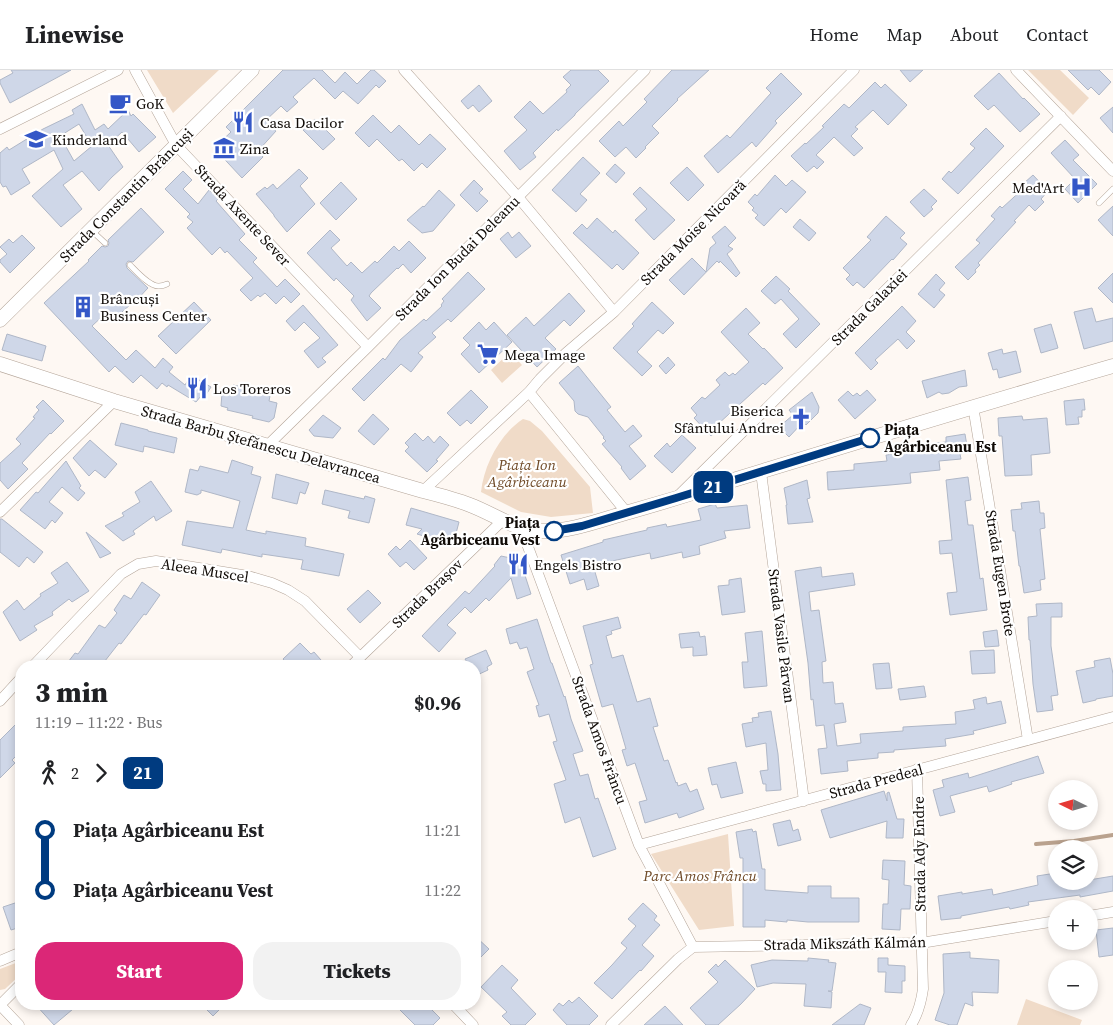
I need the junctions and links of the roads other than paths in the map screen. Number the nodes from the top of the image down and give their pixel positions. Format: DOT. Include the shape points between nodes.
graph roads {
  1 [pos="118,70"];
  2 [pos="135,70"];
  3 [pos="252,70"];
  4 [pos="404,70"];
  5 [pos="645,70"];
  6 [pos="854,70"];
  7 [pos="1016,70"];
  8 [pos="1060,116"];
  9 [pos="0,129"];
  10 [pos="176,145"];
  11 [pos="1113,170"];
  12 [pos="1113,189"];
  13 [pos="518,197"];
  14 [pos="1098,203"];
  15 [pos="91,229"];
  16 [pos="105,243"];
  17 [pos="130,265"];
  18 [pos="167,284"];
  19 [pos="614,312"];
  20 [pos="0,320"];
  21 [pos="368,347"];
  22 [pos="0,364"];
  23 [pos="1113,366"];
  24 [pos="528,392"];
  25 [pos="114,401"];
  26 [pos="973,406"];
  27 [pos="267,446"];
  28 [pos="761,472"];
  29 [pos="423,491"];
  30 [pos="676,498"];
  31 [pos="0,512"];
  32 [pos="627,513"];
  33 [pos="502,521"];
  34 [pos="521,528"];
  35 [pos="360,657"];
  36 [pos="39,660"];
  37 [pos="357,660"];
  38 [pos="15,683"];
  39 [pos="2,695"];
  40 [pos="1113,716"];
  41 [pos="1028,740"];
  42 [pos="917,769"];
  43 [pos="804,801"];
  44 [pos="639,845"];
  45 [pos="1113,912"];
  46 [pos="1098,914"];
  47 [pos="1048,922"];
  48 [pos="921,943"];
  49 [pos="693,947"];
  50 [pos="15,955"];
  51 [pos="0,961"];
  52 [pos="15,990"];
  53 [pos="0,1005"];
  54 [pos="459,1010"];
  55 [pos="20,1025"];
  56 [pos="473,1025"];
  57 [pos="611,1025"];
  58 [pos="911,1025"];
  1 -- 9 [label="street"];
  2 -- 10 [label="street, Strada Axente Sever"];
  3 -- 10 [label="main road, Strada Constantin Brâncuși"];
  4 -- 13 [label="street"];
  5 -- 13 [label="street, Strada Ion Budai Deleanu"];
  6 -- 19 [label="street, Strada Moise Nicoară"];
  7 -- 8 [label="street"];
  8 -- 11 [label="street"];
  8 -- 30 [label="street, Strada Galaxiei"];
  10 -- 15 [label="main road, Strada Constantin Brâncuși"];
  10 -- 21 [label="street, Strada Axente Sever"];
  12 -- 14 [label="lane"];
  13 -- 19 [label="street"];
  13 -- 21 [label="street, Strada Ion Budai Deleanu"];
  15 -- 16 [label="lane"];
  15 -- 20 [label="main road, Strada Constantin Brâncuși"];
  17 -- 18 [label="lane" via="151,284"];
  19 -- 24 [label="street, Strada Moise Nicoară" via="566,353"];
  21 -- 27 [label="street, Strada Ion Budai Deleanu"];
  22 -- 25 [label="main road, Strada Barbu Ștefănescu Delavrancea"];
  23 -- 26 [label="main road, Strada Barbu Ștefănescu Delavrancea"];
  24 -- 29 [label="street"];
  24 -- 32 [label="street"];
  25 -- 27 [label="main road, Strada Barbu Ștefănescu Delavrancea"];
  25 -- 31 [label="street"];
  26 -- 28 [label="main road, Strada Barbu Ștefănescu Delavrancea"];
  26 -- 41 [label="street, Strada Eugen Brote"];
  27 -- 29 [label="main road, Strada Barbu Ștefănescu Delavrancea"];
  28 -- 30 [label="main road, Strada Barbu Ștefănescu Delavrancea"];
  28 -- 43 [label="street, Strada Vasile Pârvan"];
  29 -- 33 [label="main road, Strada Barbu Ștefănescu Delavrancea" via="471,505"];
  30 -- 32 [label="main road, Strada Barbu Ștefănescu Delavrancea"];
  32 -- 34 [label="main road, Strada Barbu Ștefănescu Delavrancea" via="564,530"];
  33 -- 34 [label="main road, Strada Barbu Ștefănescu Delavrancea"];
  33 -- 35 [label="street, Strada Brașov"];
  34 -- 44 [label="street, Strada Amos Frâncu"];
  35 -- 36 [label="street, Aleea Muscel" via="305,601 288,590 248,576 156,561 138,564 121,574"];
  35 -- 37 [label="street, Strada Brașov"];
  38 -- 39 [label="street"];
  40 -- 41 [label="street, Strada Predeal"];
  41 -- 42 [label="street, Strada Predeal"];
  42 -- 43 [label="street, Strada Predeal"];
  42 -- 48 [label="street, Strada Ady Endre"];
  43 -- 44 [label="street, Strada Predeal"];
  44 -- 49 [label="street, Strada Amos Frâncu"];
  45 -- 46 [label="street"];
  47 -- 48 [label="street, Strada Mikszáth Kálmán"];
  48 -- 49 [label="street, Strada Mikszáth Kálmán"];
  48 -- 58 [label="street, Strada Ady Endre" via="923,989"];
  49 -- 57 [label="street"];
  50 -- 51 [label="street"];
  52 -- 53 [label="street"];
  53 -- 55 [label="street"];
  54 -- 56 [label="street"];
}
